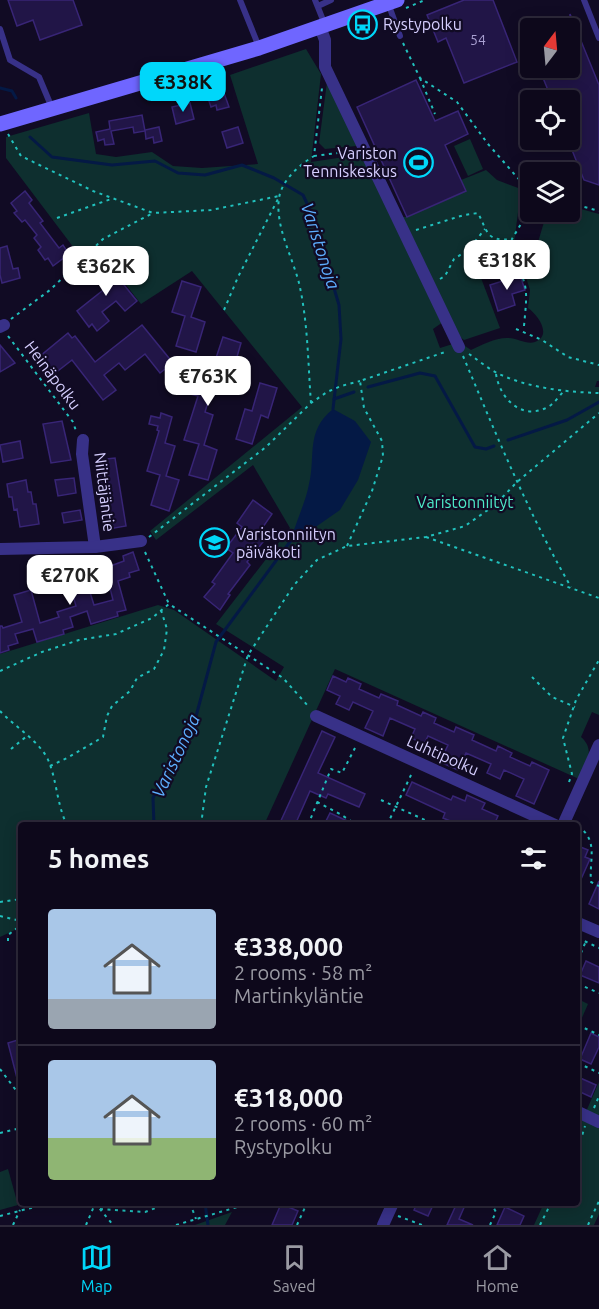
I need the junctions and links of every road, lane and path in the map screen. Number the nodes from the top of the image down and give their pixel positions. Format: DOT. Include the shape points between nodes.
graph roads {
  1 [pos="240,0"];
  2 [pos="331,0"];
  3 [pos="584,0"];
  4 [pos="392,1"];
  5 [pos="316,3"];
  6 [pos="323,26"];
  7 [pos="0,29"];
  8 [pos="400,36"];
  9 [pos="599,38"];
  10 [pos="259,48"];
  11 [pos="325,67"];
  12 [pos="420,78"];
  13 [pos="52,109"];
  14 [pos="435,114"];
  15 [pos="4,128"];
  16 [pos="366,149"];
  17 [pos="314,156"];
  18 [pos="520,181"];
  19 [pos="279,196"];
  20 [pos="112,198"];
  21 [pos="580,206"];
  22 [pos="599,211"];
  23 [pos="153,213"];
  24 [pos="57,218"];
  25 [pos="522,222"];
  26 [pos="485,229"];
  27 [pos="405,233"];
  28 [pos="512,239"];
  29 [pos="430,285"];
  30 [pos="224,310"];
  31 [pos="2,326"];
  32 [pos="524,326"];
  33 [pos="516,328"];
  34 [pos="459,347"];
  35 [pos="599,365"];
  36 [pos="496,372"];
  37 [pos="360,381"];
  38 [pos="564,391"];
  39 [pos="599,393"];
  40 [pos="311,403"];
  41 [pos="599,413"];
  42 [pos="83,440"];
  43 [pos="518,482"];
  44 [pos="426,537"];
  45 [pos="141,541"];
  46 [pos="346,546"];
  47 [pos="95,547"];
  48 [pos="0,549"];
  49 [pos="571,587"];
  50 [pos="599,598"];
  51 [pos="169,604"];
  52 [pos="161,610"];
  53 [pos="248,655"];
  54 [pos="599,660"];
  55 [pos="0,671"];
  56 [pos="532,677"];
  57 [pos="575,707"];
  58 [pos="0,711"];
  59 [pos="316,716"];
  60 [pos="28,736"];
  61 [pos="361,736"];
  62 [pos="599,745"];
  63 [pos="11,749"];
  64 [pos="417,762"];
  65 [pos="50,766"];
  66 [pos="569,781"];
  67 [pos="381,800"];
  68 [pos="317,802"];
  69 [pos="395,806"];
  70 [pos="66,822"];
  71 [pos="201,822"];
  72 [pos="309,822"];
  73 [pos="352,822"];
  74 [pos="388,822"];
  75 [pos="430,822"];
  76 [pos="548,822"];
  77 [pos="564,822"];
  78 [pos="580,828"];
  79 [pos="599,886"];
  80 [pos="18,899"];
  81 [pos="0,902"];
  82 [pos="0,916"];
  83 [pos="18,920"];
  84 [pos="580,924"];
  85 [pos="18,927"];
  86 [pos="599,932"];
  87 [pos="580,939"];
  88 [pos="8,940"];
  89 [pos="586,942"];
  90 [pos="599,948"];
  91 [pos="580,956"];
  92 [pos="580,985"];
  93 [pos="599,993"];
  94 [pos="581,1027"];
  95 [pos="599,1035"];
  96 [pos="580,1064"];
  97 [pos="0,1069"];
  98 [pos="599,1073"];
  99 [pos="18,1093"];
  100 [pos="580,1113"];
  101 [pos="599,1122"];
  102 [pos="18,1129"];
  103 [pos="0,1133"];
  104 [pos="599,1201"];
  105 [pos="37,1206"];
  106 [pos="94,1206"];
  107 [pos="98,1206"];
  108 [pos="161,1206"];
  109 [pos="192,1206"];
  110 [pos="240,1206"];
  111 [pos="306,1206"];
  112 [pos="493,1206"];
  113 [pos="550,1206"];
  114 [pos="391,1207"];
  115 [pos="100,1209"];
  116 [pos="20,1210"];
  117 [pos="0,1216"];
  118 [pos="198,1218"];
  119 [pos="13,1225"];
  120 [pos="86,1225"];
  121 [pos="113,1225"];
  122 [pos="176,1225"];
  123 [pos="297,1225"];
  124 [pos="383,1225"];
  125 [pos="422,1225"];
  126 [pos="490,1225"];
  127 [pos="540,1225"];
  128 [pos="588,1225"];
  1 -- 10 [label="lane"];
  2 -- 5 [label="lane"];
  3 -- 9 [label="lane"];
  4 -- 6 [label="main road"];
  4 -- 8 [label="lane"];
  5 -- 6 [label="lane"];
  6 -- 10 [label="main road"];
  6 -- 11 [label="street"];
  7 -- 13 [label="lane" via="10,60 39,77"];
  8 -- 12 [label="path"];
  10 -- 13 [label="main road"];
  11 -- 16 [label="street"];
  11 -- 17 [label="path"];
  12 -- 14 [label="path"];
  12 -- 18 [label="path" via="457,102"];
  13 -- 15 [label="main road"];
  15 -- 20 [label="path" via="21,156"];
  16 -- 17 [label="path"];
  16 -- 27 [label="street"];
  17 -- 19 [label="path" via="299,165"];
  19 -- 23 [label="path" via="212,210"];
  19 -- 30 [label="path"];
  19 -- 40 [label="path" via="279,218 299,284"];
  20 -- 23 [label="path"];
  20 -- 24 [label="path"];
  21 -- 22 [label="path"];
  23 -- 31 [label="path" via="103,239 50,290"];
  25 -- 28 [label="path"];
  26 -- 27 [label="path" via="478,213"];
  26 -- 28 [label="path" via="487,235 498,240"];
  26 -- 29 [label="path" via="468,250 454,259 445,276"];
  27 -- 29 [label="street"];
  28 -- 32 [label="path" via="509,255 521,271 527,290"];
  29 -- 34 [label="street"];
  31 -- 42 [label="path, Heinäpolku"];
  33 -- 35 [label="path" via="567,357"];
  34 -- 36 [label="path"];
  34 -- 37 [label="path"];
  34 -- 43 [label="path"];
  36 -- 38 [label="path" via="530,385"];
  36 -- 38 [label="path" via="504,395 524,410 551,405"];
  37 -- 40 [label="path" via="340,386"];
  37 -- 46 [label="path" via="364,408 382,441 383,456 372,491"];
  38 -- 39 [label="path"];
  40 -- 45 [label="path" via="266,447"];
  41 -- 43 [label="path"];
  42 -- 47 [label="street, Niittäjäntie"];
  43 -- 44 [label="path" via="495,505 465,526"];
  43 -- 49 [label="path"];
  44 -- 46 [label="path"];
  44 -- 49 [label="path"];
  45 -- 47 [label="street, Niittäjäntie"];
  45 -- 51 [label="path"];
  46 -- 53 [label="path" via="316,560 294,585"];
  47 -- 48 [label="street, Niittäjäntie"];
  49 -- 50 [label="path"];
  51 -- 52 [label="path"];
  51 -- 53 [label="path"];
  52 -- 55 [label="path" via="116,634 79,640"];
  52 -- 65 [label="path" via="167,629 164,650 153,669 137,678 112,706 103,736"];
  53 -- 59 [label="path" via="283,678"];
  53 -- 71 [label="path" via="206,787"];
  54 -- 57 [label="path"];
  56 -- 57 [label="path" via="552,697"];
  57 -- 66 [label="path" via="563,738 572,774"];
  58 -- 60 [label="path"];
  59 -- 61 [label="street, Luhtipolku"];
  60 -- 63 [label="path"];
  60 -- 65 [label="path"];
  61 -- 64 [label="street, Luhtipolku"];
  61 -- 68 [label="path" via="342,773 332,769"];
  62 -- 77 [label="street"];
  64 -- 69 [label="path"];
  64 -- 76 [label="street, Luhtipolku"];
  65 -- 70 [label="path"];
  67 -- 69 [label="path"];
  68 -- 72 [label="path"];
  68 -- 73 [label="path"];
  69 -- 74 [label="path"];
  69 -- 75 [label="path"];
  78 -- 79 [label="path" via="592,840 590,879"];
  80 -- 81 [label="path"];
  82 -- 83 [label="path"];
  84 -- 86 [label="street"];
  85 -- 88 [label="path" via="8,935"];
  87 -- 89 [label="path"];
  89 -- 90 [label="path"];
  89 -- 91 [label="path"];
  92 -- 93 [label="path"];
  94 -- 95 [label="path"];
  96 -- 98 [label="path"];
  97 -- 99 [label="path"];
  100 -- 101 [label="street"];
  102 -- 103 [label="path"];
  104 -- 128 [label="path"];
  105 -- 116 [label="path"];
  106 -- 120 [label="path"];
  107 -- 115 [label="path"];
  108 -- 115 [label="path" via="145,1212"];
  109 -- 118 [label="path"];
  110 -- 118 [label="path"];
  111 -- 123 [label="path"];
  112 -- 126 [label="path" via="496,1212"];
  113 -- 127 [label="path"];
  114 -- 124 [label="street"];
  114 -- 125 [label="path"];
  115 -- 121 [label="path"];
  116 -- 117 [label="path"];
  116 -- 119 [label="path"];
  118 -- 122 [label="path"];
}
